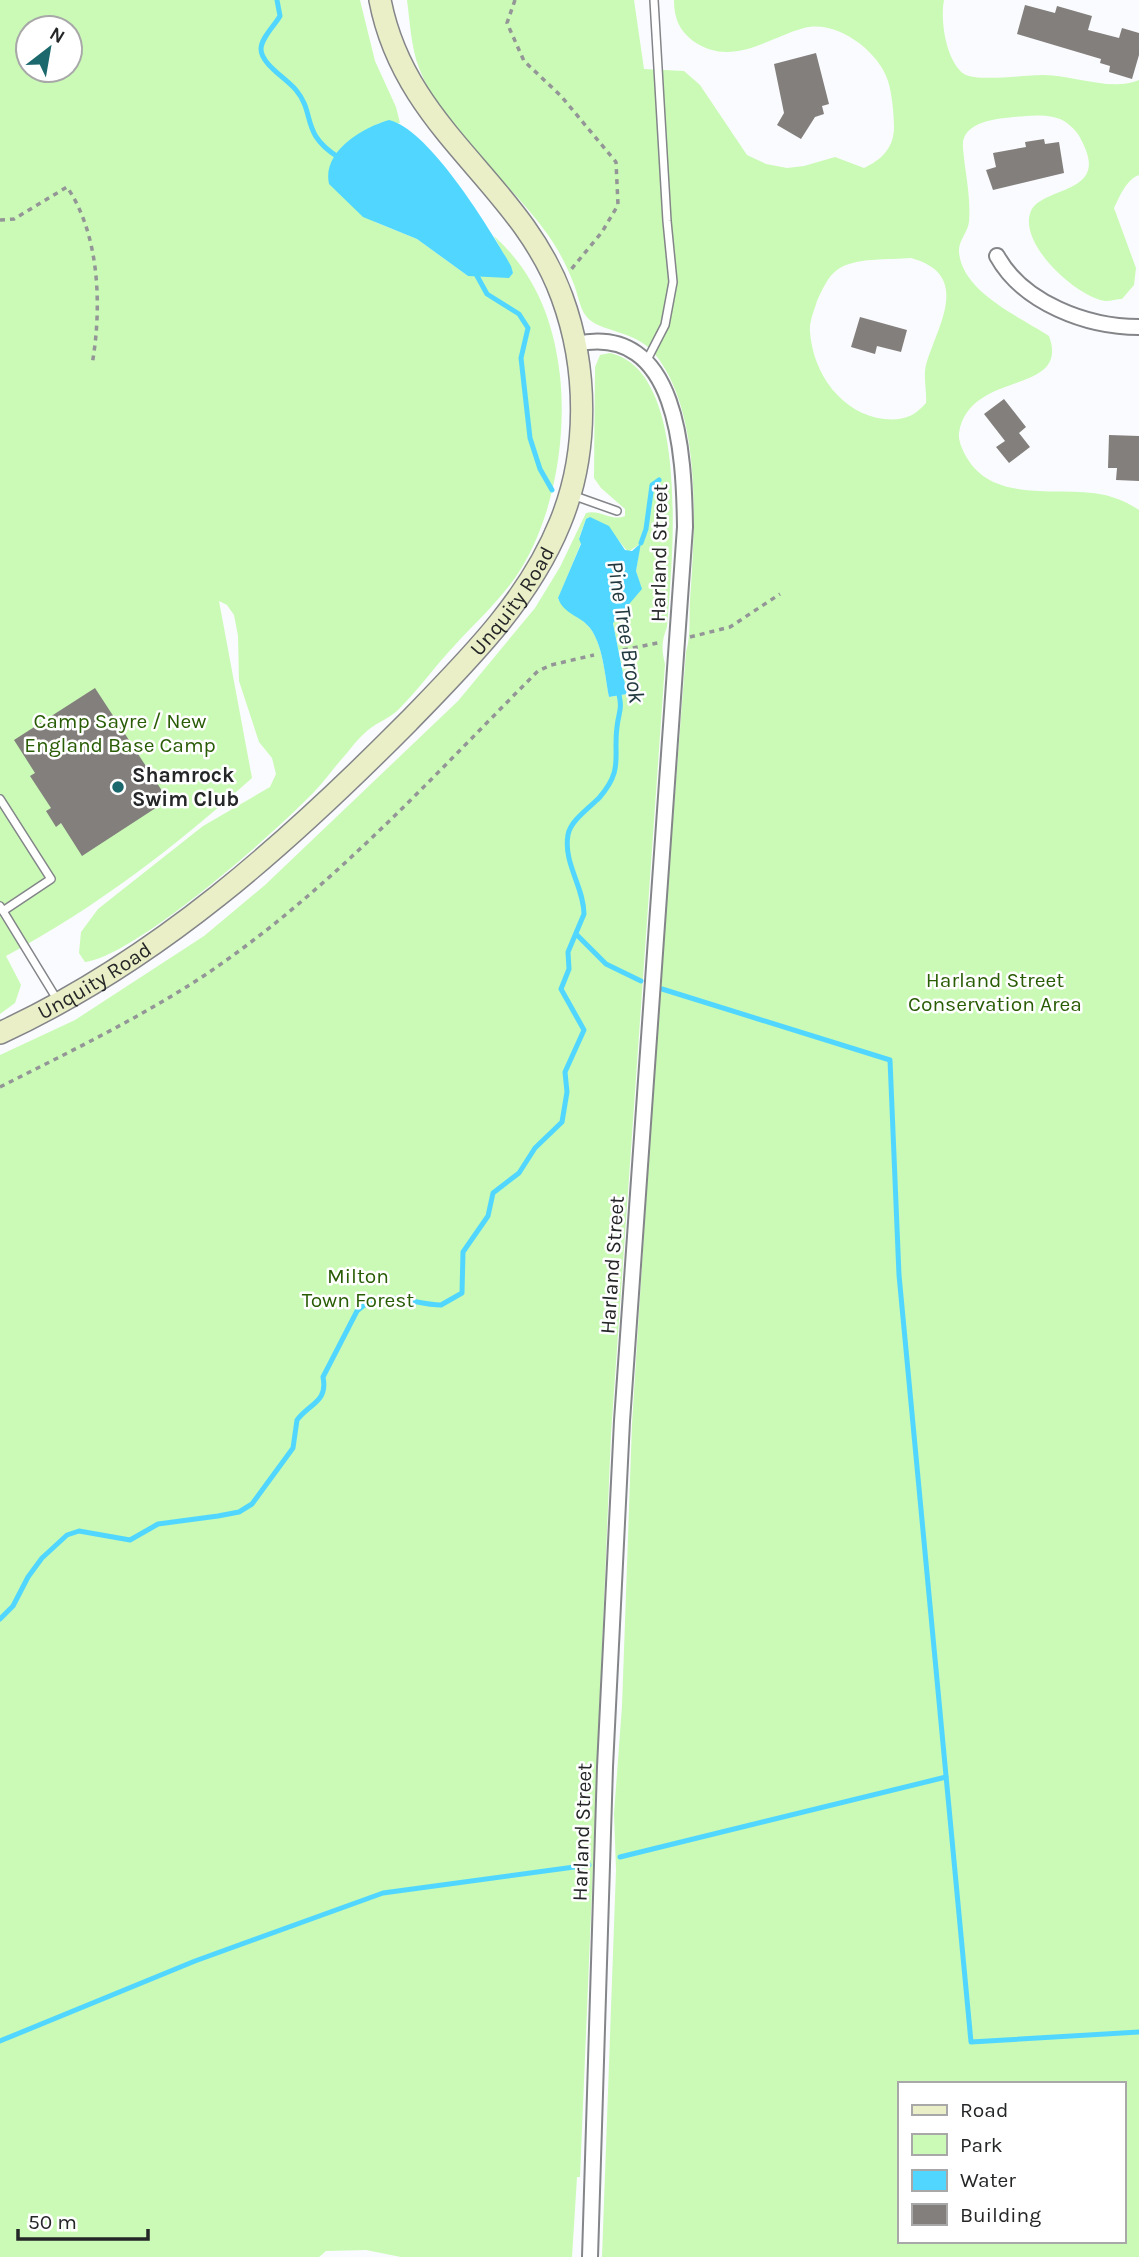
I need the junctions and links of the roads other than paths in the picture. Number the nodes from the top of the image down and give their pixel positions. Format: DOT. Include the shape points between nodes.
graph roads {
  1 [pos="380,0"];
  2 [pos="654,0"];
  3 [pos="997,256"];
  4 [pos="1139,327"];
  5 [pos="576,344"];
  6 [pos="647,360"];
  7 [pos="570,494"];
  8 [pos="617,511"];
  9 [pos="0,799"];
  10 [pos="1,908"];
  11 [pos="59,1003"];
  12 [pos="0,1033"];
  13 [pos="590,2257"];
  1 -- 5 [label="main road, Unquity Road" via="396,58 417,95 526,228 557,283"];
  2 -- 6 [label="lane" via="673,282 666,325"];
  3 -- 4 [label="street" via="1019,285 1042,300 1086,318"];
  5 -- 6 [label="street" via="617,342"];
  5 -- 7 [label="main road, Unquity Road" via="581,422"];
  6 -- 13 [label="street, Harland Street" via="670,410 681,465 685,527 622,1421 605,1767"];
  7 -- 8 [label="lane"];
  7 -- 11 [label="main road, Unquity Road" via="545,554 509,611 371,759 281,844 194,916"];
  9 -- 10 [label="lane" via="51,879"];
  10 -- 11 [label="lane"];
  11 -- 12 [label="main road, Unquity Road"];
}
